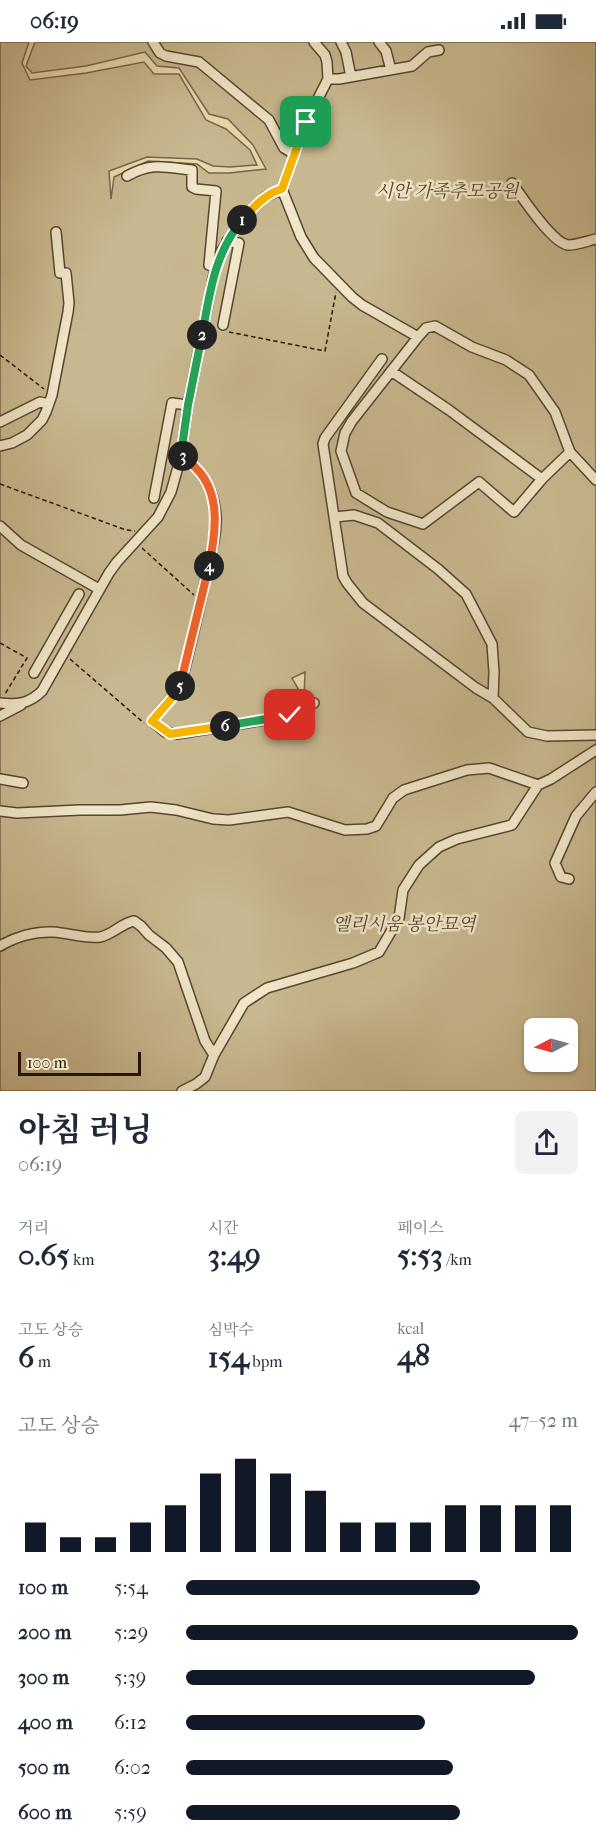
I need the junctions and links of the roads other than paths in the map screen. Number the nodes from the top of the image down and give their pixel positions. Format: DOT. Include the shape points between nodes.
graph roads {
  1 [pos="314,42"];
  2 [pos="342,42"];
  3 [pos="379,42"];
  4 [pos="157,44"];
  5 [pos="439,50"];
  6 [pos="391,70"];
  7 [pos="351,77"];
  8 [pos="328,79"];
  9 [pos="294,154"];
  10 [pos="127,176"];
  11 [pos="512,183"];
  12 [pos="282,189"];
  13 [pos="56,232"];
  14 [pos="596,239"];
  15 [pos="227,241"];
  16 [pos="216,268"];
  17 [pos="224,328"];
  18 [pos="418,337"];
  19 [pos="382,359"];
  20 [pos="391,371"];
  21 [pos="51,400"];
  22 [pos="188,405"];
  23 [pos="0,422"];
  24 [pos="0,446"];
  25 [pos="570,452"];
  26 [pos="183,458"];
  27 [pos="542,478"];
  28 [pos="596,480"];
  29 [pos="154,498"];
  30 [pos="335,517"];
  31 [pos="0,526"];
  32 [pos="99,589"];
  33 [pos="79,594"];
  34 [pos="51,646"];
  35 [pos="63,653"];
  36 [pos="34,673"];
  37 [pos="493,698"];
  38 [pos="26,703"];
  39 [pos="314,703"];
  40 [pos="1,704"];
  41 [pos="0,716"];
  42 [pos="596,735"];
  43 [pos="596,750"];
  44 [pos="0,779"];
  45 [pos="23,783"];
  46 [pos="538,785"];
  47 [pos="596,792"];
  48 [pos="0,811"];
  49 [pos="569,879"];
  50 [pos="0,946"];
  51 [pos="214,1055"];
  52 [pos="182,1091"];
  1 -- 8 [label="lane" via="325,55"];
  2 -- 7 [label="lane"];
  3 -- 6 [label="lane"];
  4 -- 9 [label="lane" via="166,56 199,62 269,120 285,148"];
  5 -- 6 [label="lane" via="428,52 412,66"];
  6 -- 7 [label="lane"];
  7 -- 8 [label="lane"];
  8 -- 9 [label="lane"];
  9 -- 12 [label="lane"];
  10 -- 16 [label="lane" via="148,166 192,170 192,188 216,191 209,265"];
  11 -- 14 [label="lane" via="558,241 569,245"];
  12 -- 15 [label="lane" via="265,197 242,219"];
  12 -- 18 [label="lane" via="314,258 362,305"];
  13 -- 21 [label="lane" via="60,273 66,273 69,303"];
  15 -- 16 [label="lane"];
  15 -- 17 [label="lane" via="239,243"];
  16 -- 22 [label="lane"];
  18 -- 20 [label="lane"];
  18 -- 25 [label="lane" via="426,328 435,326 472,347 507,360 529,375 555,412"];
  19 -- 30 [label="lane" via="325,438"];
  20 -- 27 [label="lane"];
  20 -- 27 [label="lane" via="352,422 342,442 341,451 356,493 387,512 423,524 479,482 514,512"];
  21 -- 23 [label="lane"];
  21 -- 24 [label="lane" via="35,428 20,440"];
  22 -- 26 [label="lane"];
  22 -- 29 [label="lane" via="172,403"];
  25 -- 27 [label="lane"];
  25 -- 28 [label="lane"];
  26 -- 32 [label="lane" via="158,517 117,562"];
  26 -- 39 [label="lane" via="198,468 211,493 216,517 214,541 182,680 152,721 165,732 177,734 283,717 301,705"];
  30 -- 37 [label="lane" via="344,576 363,603"];
  30 -- 37 [label="lane" via="354,515 378,523 466,594 492,644"];
  31 -- 32 [label="lane" via="21,545"];
  32 -- 35 [label="lane"];
  33 -- 34 [label="lane"];
  34 -- 35 [label="lane"];
  34 -- 36 [label="lane"];
  35 -- 38 [label="lane" via="42,691"];
  37 -- 42 [label="lane" via="528,732 547,736"];
  38 -- 40 [label="lane"];
  38 -- 41 [label="lane"];
  43 -- 46 [label="lane"];
  44 -- 45 [label="lane"];
  46 -- 48 [label="lane" via="489,768 467,770 404,790 393,798 376,826 367,829 345,830 288,812 229,820 151,807"];
  46 -- 51 [label="lane" via="512,825 457,839 439,847 419,865 404,890 399,918 379,952 267,988 244,1003"];
  47 -- 49 [label="lane" via="576,816 555,863 561,877"];
  50 -- 51 [label="lane" via="14,938 51,932 102,937 134,921 178,962 205,1041"];
  51 -- 52 [label="lane" via="205,1077"];
}
